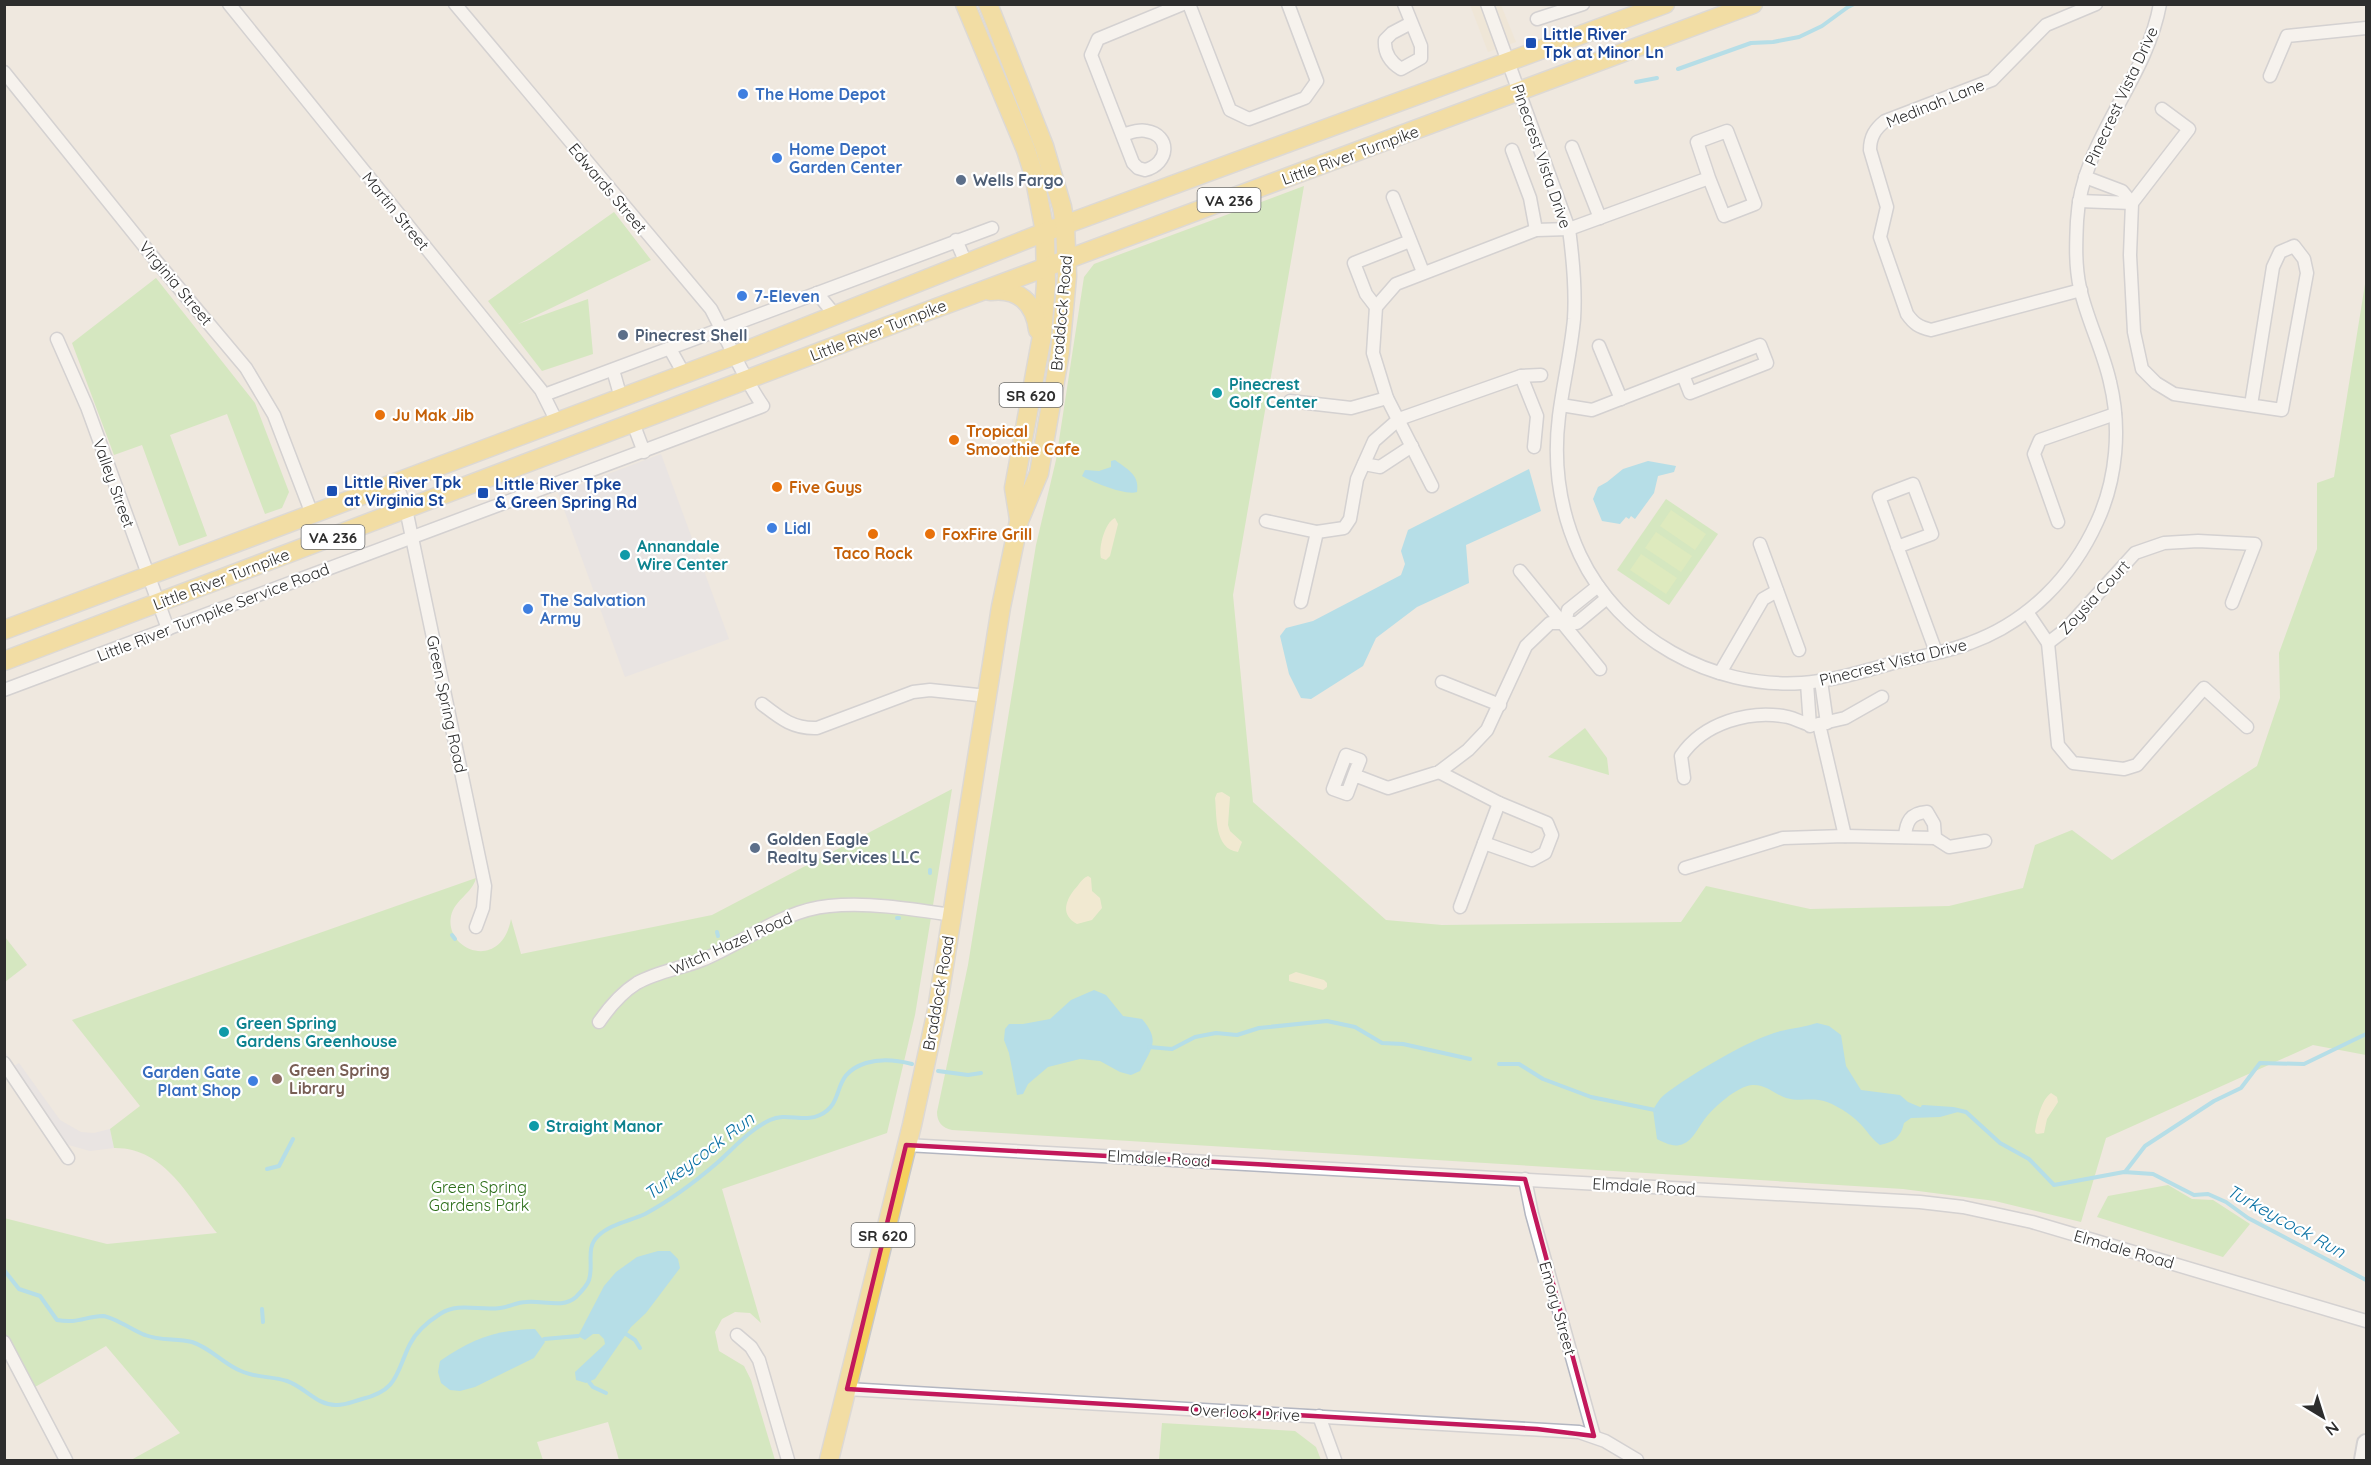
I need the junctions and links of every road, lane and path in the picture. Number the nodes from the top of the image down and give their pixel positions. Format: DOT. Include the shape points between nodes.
graph roads {
  1 [pos="229,4"];
  2 [pos="454,4"];
  3 [pos="965,4"];
  4 [pos="988,4"];
  5 [pos="1183,4"];
  6 [pos="1189,4"];
  7 [pos="1288,4"];
  8 [pos="1404,4"];
  9 [pos="1487,4"];
  10 [pos="1583,4"];
  11 [pos="1753,4"];
  12 [pos="2096,4"];
  13 [pos="2160,4"];
  14 [pos="1662,5"];
  15 [pos="1537,19"];
  16 [pos="1412,23"];
  17 [pos="2367,28"];
  18 [pos="1509,62"];
  19 [pos="4,72"];
  20 [pos="2270,76"];
  21 [pos="1519,92"];
  22 [pos="2162,109"];
  23 [pos="1122,135"];
  24 [pos="1572,147"];
  25 [pos="1512,150"];
  26 [pos="2085,177"];
  27 [pos="1709,178"];
  28 [pos="1393,197"];
  29 [pos="2079,201"];
  30 [pos="2132,203"];
  31 [pos="1600,218"];
  32 [pos="1065,225"];
  33 [pos="992,228"];
  34 [pos="1569,229"];
  35 [pos="1536,230"];
  36 [pos="1045,232"];
  37 [pos="956,240"];
  38 [pos="1410,241"];
  39 [pos="1067,261"];
  40 [pos="966,264"];
  41 [pos="1046,268"];
  42 [pos="1423,272"];
  43 [pos="2081,290"];
  44 [pos="817,293"];
  45 [pos="976,293"];
  46 [pos="1376,307"];
  47 [pos="835,315"];
  48 [pos="722,329"];
  49 [pos="57,339"];
  50 [pos="1599,346"];
  51 [pos="1040,348"];
  52 [pos="670,349"];
  53 [pos="735,355"];
  54 [pos="613,370"];
  55 [pos="684,374"];
  56 [pos="1541,375"];
  57 [pos="1683,375"];
  58 [pos="1521,376"];
  59 [pos="746,381"];
  60 [pos="544,395"];
  61 [pos="621,398"];
  62 [pos="1387,398"];
  63 [pos="1621,399"];
  64 [pos="1290,401"];
  65 [pos="1561,405"];
  66 [pos="2251,405"];
  67 [pos="2115,414"];
  68 [pos="1400,419"];
  69 [pos="557,422"];
  70 [pos="633,423"];
  71 [pos="1412,446"];
  72 [pos="1534,447"];
  73 [pos="644,452"];
  74 [pos="1364,464"];
  75 [pos="396,483"];
  76 [pos="1432,486"];
  77 [pos="406,509"];
  78 [pos="312,514"];
  79 [pos="1019,521"];
  80 [pos="1266,522"];
  81 [pos="2058,522"];
  82 [pos="1317,532"];
  83 [pos="412,537"];
  84 [pos="1760,544"];
  85 [pos="1897,547"];
  86 [pos="1520,571"];
  87 [pos="148,576"];
  88 [pos="1598,586"];
  89 [pos="1777,591"];
  90 [pos="1607,598"];
  91 [pos="1301,602"];
  92 [pos="158,603"];
  93 [pos="2232,603"];
  94 [pos="2027,612"];
  95 [pos="1565,623"];
  96 [pos="168,629"];
  97 [pos="4,630"];
  98 [pos="2048,643"];
  99 [pos="1799,650"];
  100 [pos="1936,652"];
  101 [pos="4,661"];
  102 [pos="1600,669"];
  103 [pos="1720,673"];
  104 [pos="1821,681"];
  105 [pos="1442,682"];
  106 [pos="1807,682"];
  107 [pos="4,690"];
  108 [pos="987,696"];
  109 [pos="1882,696"];
  110 [pos="762,705"];
  111 [pos="1500,705"];
  112 [pos="1819,724"];
  113 [pos="2247,727"];
  114 [pos="1439,772"];
  115 [pos="1354,775"];
  116 [pos="1684,778"];
  117 [pos="1499,803"];
  118 [pos="1845,836"];
  119 [pos="1905,837"];
  120 [pos="1935,838"];
  121 [pos="1985,841"];
  122 [pos="1484,843"];
  123 [pos="1685,868"];
  124 [pos="1460,907"];
  125 [pos="952,915"];
  126 [pos="476,927"];
  127 [pos="599,1022"];
  128 [pos="4,1063"];
  129 [pos="906,1145"];
  130 [pos="68,1158"];
  131 [pos="1525,1179"];
  132 [pos="2367,1321"];
  133 [pos="737,1335"];
  134 [pos="4,1342"];
  135 [pos="847,1389"];
  136 [pos="1319,1416"];
  137 [pos="1594,1436"];
  138 [pos="2367,1443"];
  139 [pos="66,1461"];
  140 [pos="788,1461"];
  141 [pos="829,1461"];
  142 [pos="1335,1461"];
  143 [pos="1637,1461"];
  144 [pos="2363,1461"];
  1 -- 60 [label="street, Martin Street"];
  2 -- 48 [label="street, Edwards Street" via="711,309"];
  3 -- 36 [label="main road, Braddock Road / SR 620" via="1026,150"];
  4 -- 32 [label="main road, Braddock Road / SR 620" via="1044,146"];
  5 -- 23 [label="street" via="1098,39 1091,55"];
  6 -- 7 [label="street" via="1230,110 1249,119 1305,98 1317,81"];
  8 -- 16 [label="street"];
  9 -- 18 [label="street, Pinecrest Vista Drive"];
  10 -- 15 [label="street"];
  11 -- 21 [label="main road, Little River Turnpike / VA 236"];
  12 -- 43 [label="street, Medinah Lane" via="2046,25 1992,80 1886,121 1878,126 1870,143 1887,207 1880,237 1907,314 1920,328 1931,330"];
  13 -- 26 [label="street, Pinecrest Vista Drive" via="2151,38 2092,154"];
  14 -- 18 [label="main road, Little River Turnpike / VA 236"];
  17 -- 20 [label="street" via="2288,36"];
  18 -- 21 [label="street, Pinecrest Vista Drive"];
  18 -- 32 [label="main road, Little River Turnpike / VA 236"];
  19 -- 78 [label="street, Virginia Street" via="246,368 274,415"];
  21 -- 34 [label="street, Pinecrest Vista Drive"];
  21 -- 39 [label="main road, Little River Turnpike / VA 236"];
  22 -- 30 [label="street" via="2189,129"];
  24 -- 31 [label="street"];
  25 -- 35 [label="street" via="1530,198"];
  26 -- 29 [label="street, Pinecrest Vista Drive"];
  26 -- 30 [label="street" via="2122,191"];
  27 -- 27 [label="street" via="1697,142 1727,130 1755,204 1724,216"];
  27 -- 31 [label="street"];
  28 -- 38 [label="street"];
  29 -- 30 [label="street"];
  29 -- 43 [label="street, Pinecrest Vista Drive" via="2076,242"];
  30 -- 66 [label="street" via="2134,332 2142,369 2174,394"];
  31 -- 34 [label="street"];
  32 -- 36 [label="main road, Little River Turnpike / VA 236"];
  32 -- 39 [label="main road, Braddock Road / SR 620"];
  33 -- 37 [label="street"];
  34 -- 35 [label="street"];
  34 -- 65 [label="street, Pinecrest Vista Drive" via="1575,296"];
  35 -- 42 [label="street"];
  36 -- 40 [label="main road, Little River Turnpike / VA 236"];
  36 -- 41 [label="main road, Braddock Road / SR 620"];
  37 -- 40 [label="street"];
  37 -- 44 [label="street"];
  38 -- 42 [label="street"];
  38 -- 46 [label="street" via="1354,263 1366,294"];
  39 -- 41 [label="main road, Little River Turnpike / VA 236"];
  39 -- 79 [label="main road, Braddock Road / SR 620" via="1050,414 1039,473"];
  40 -- 47 [label="main road, Little River Turnpike / VA 236"];
  41 -- 45 [label="main road, Little River Turnpike / VA 236"];
  41 -- 51 [label="main road, Braddock Road / SR 620"];
  42 -- 46 [label="street" via="1396,284"];
  43 -- 67 [label="street, Pinecrest Vista Drive" via="2110,381"];
  44 -- 47 [label="street"];
  44 -- 48 [label="street"];
  45 -- 51 [label="main road" via="1007,291 1029,303 1037,319"];
  45 -- 59 [label="main road, Little River Turnpike / VA 236"];
  46 -- 62 [label="street" via="1373,353"];
  47 -- 53 [label="main road, Little River Turnpike / VA 236"];
  48 -- 52 [label="street"];
  48 -- 53 [label="street, Edwards Street"];
  49 -- 87 [label="street, Valley Street" via="87,407"];
  50 -- 63 [label="street"];
  51 -- 79 [label="main road, Braddock Road / SR 620" via="1014,488"];
  52 -- 54 [label="street"];
  52 -- 55 [label="street"];
  53 -- 55 [label="main road, Little River Turnpike / VA 236"];
  53 -- 59 [label="street, Edwards Street"];
  54 -- 60 [label="street"];
  54 -- 61 [label="street"];
  55 -- 61 [label="main road, Little River Turnpike / VA 236"];
  56 -- 58 [label="street"];
  57 -- 57 [label="street" via="1760,345 1767,363 1690,393"];
  57 -- 63 [label="street"];
  58 -- 68 [label="street"];
  58 -- 72 [label="street" via="1537,416"];
  59 -- 70 [label="main road, Little River Turnpike / VA 236"];
  59 -- 73 [label="street, Little River Turnpike Service Road" via="763,406"];
  60 -- 69 [label="street, Martin Street"];
  61 -- 69 [label="main road, Little River Turnpike / VA 236"];
  62 -- 64 [label="street" via="1350,408"];
  62 -- 68 [label="street"];
  63 -- 65 [label="street" via="1592,410"];
  65 -- 88 [label="street, Pinecrest Vista Drive" via="1557,460 1563,506 1582,559"];
  66 -- 66 [label="street" via="2282,410 2307,273 2304,259 2294,246 2280,252 2273,267"];
  67 -- 81 [label="street" via="2040,440 2034,454"];
  67 -- 94 [label="street, Pinecrest Vista Drive" via="2113,469 2100,516 2073,565"];
  68 -- 71 [label="street"];
  68 -- 74 [label="street" via="1374,441"];
  69 -- 75 [label="main road, Little River Turnpike / VA 236"];
  70 -- 73 [label="street"];
  70 -- 77 [label="main road, Little River Turnpike / VA 236"];
  71 -- 74 [label="street" via="1380,467"];
  71 -- 76 [label="street"];
  73 -- 83 [label="street, Little River Turnpike Service Road"];
  74 -- 82 [label="street" via="1357,478 1350,519 1344,528"];
  75 -- 77 [label="street, Green Spring Road"];
  75 -- 78 [label="main road, Little River Turnpike / VA 236"];
  77 -- 83 [label="street, Green Spring Road"];
  77 -- 92 [label="main road, Little River Turnpike / VA 236"];
  78 -- 87 [label="main road, Little River Turnpike / VA 236"];
  79 -- 108 [label="main road, Braddock Road / SR 620"];
  80 -- 82 [label="street"];
  82 -- 91 [label="street"];
  83 -- 96 [label="street, Little River Turnpike Service Road"];
  83 -- 126 [label="street, Green Spring Road" via="484,886 483,908"];
  84 -- 89 [label="street"];
  85 -- 85 [label="street" via="1879,497 1913,484 1932,534"];
  85 -- 100 [label="street"];
  86 -- 95 [label="street"];
  87 -- 92 [label="street, Valley Street"];
  87 -- 97 [label="main road, Little River Turnpike / VA 236"];
  88 -- 90 [label="street, Pinecrest Vista Drive"];
  88 -- 95 [label="street" via="1568,610"];
  89 -- 99 [label="street"];
  89 -- 103 [label="street" via="1763,599"];
  90 -- 95 [label="street" via="1577,623"];
  90 -- 103 [label="street, Pinecrest Vista Drive" via="1651,640 1673,654"];
  92 -- 96 [label="street, Valley Street"];
  92 -- 101 [label="main road, Little River Turnpike / VA 236"];
  93 -- 98 [label="street, Zoysia Court" via="2255,544 2164,543 2134,553 2066,630"];
  94 -- 98 [label="street"];
  94 -- 100 [label="street, Pinecrest Vista Drive" via="1974,642"];
  95 -- 102 [label="street"];
  95 -- 111 [label="street" via="1550,623 1526,646"];
  96 -- 107 [label="street, Little River Turnpike Service Road"];
  98 -- 113 [label="street" via="2058,745 2073,763 2124,769 2137,765 2204,688"];
  100 -- 104 [label="street, Pinecrest Vista Drive"];
  103 -- 106 [label="street, Pinecrest Vista Drive" via="1752,681"];
  104 -- 106 [label="street, Pinecrest Vista Drive"];
  104 -- 112 [label="street"];
  105 -- 111 [label="street"];
  106 -- 112 [label="street"];
  108 -- 110 [label="street" via="913,692 817,728 795,727"];
  108 -- 125 [label="main road, Braddock Road / SR 620"];
  109 -- 112 [label="street" via="1845,718"];
  111 -- 114 [label="street" via="1487,730"];
  112 -- 116 [label="street" via="1768,715 1726,722 1690,742 1681,756"];
  112 -- 118 [label="street"];
  114 -- 115 [label="street" via="1388,788"];
  114 -- 117 [label="street"];
  117 -- 122 [label="street"];
  117 -- 122 [label="street" via="1547,823 1552,835 1545,853 1532,860"];
  118 -- 119 [label="street"];
  118 -- 123 [label="street" via="1783,838"];
  119 -- 120 [label="street"];
  119 -- 120 [label="street" via="1910,818 1927,812 1934,824"];
  120 -- 121 [label="street" via="1949,847"];
  122 -- 124 [label="street"];
  125 -- 127 [label="street, Witch Hazel Road" via="907,907 854,905 827,906 789,916 702,960 639,982 612,1002"];
  125 -- 129 [label="main road, Braddock Road / SR 620" via="937,1010"];
  128 -- 130 [label="street"];
  129 -- 131 [label="street, Elmdale Road"];
  129 -- 135 [label="main road, Braddock Road / SR 620"];
  131 -- 132 [label="street, Elmdale Road" via="1845,1196 1963,1207 2043,1225"];
  131 -- 137 [label="street, Emory Street"];
  133 -- 140 [label="street" via="752,1347 759,1360"];
  134 -- 139 [label="street"];
  135 -- 136 [label="street, Overlook Drive"];
  135 -- 141 [label="main road, Braddock Road / SR 620"];
  136 -- 137 [label="street, Overlook Drive"];
  136 -- 142 [label="street"];
  137 -- 143 [label="street, Overlook Drive"];
  138 -- 144 [label="street"];
}
